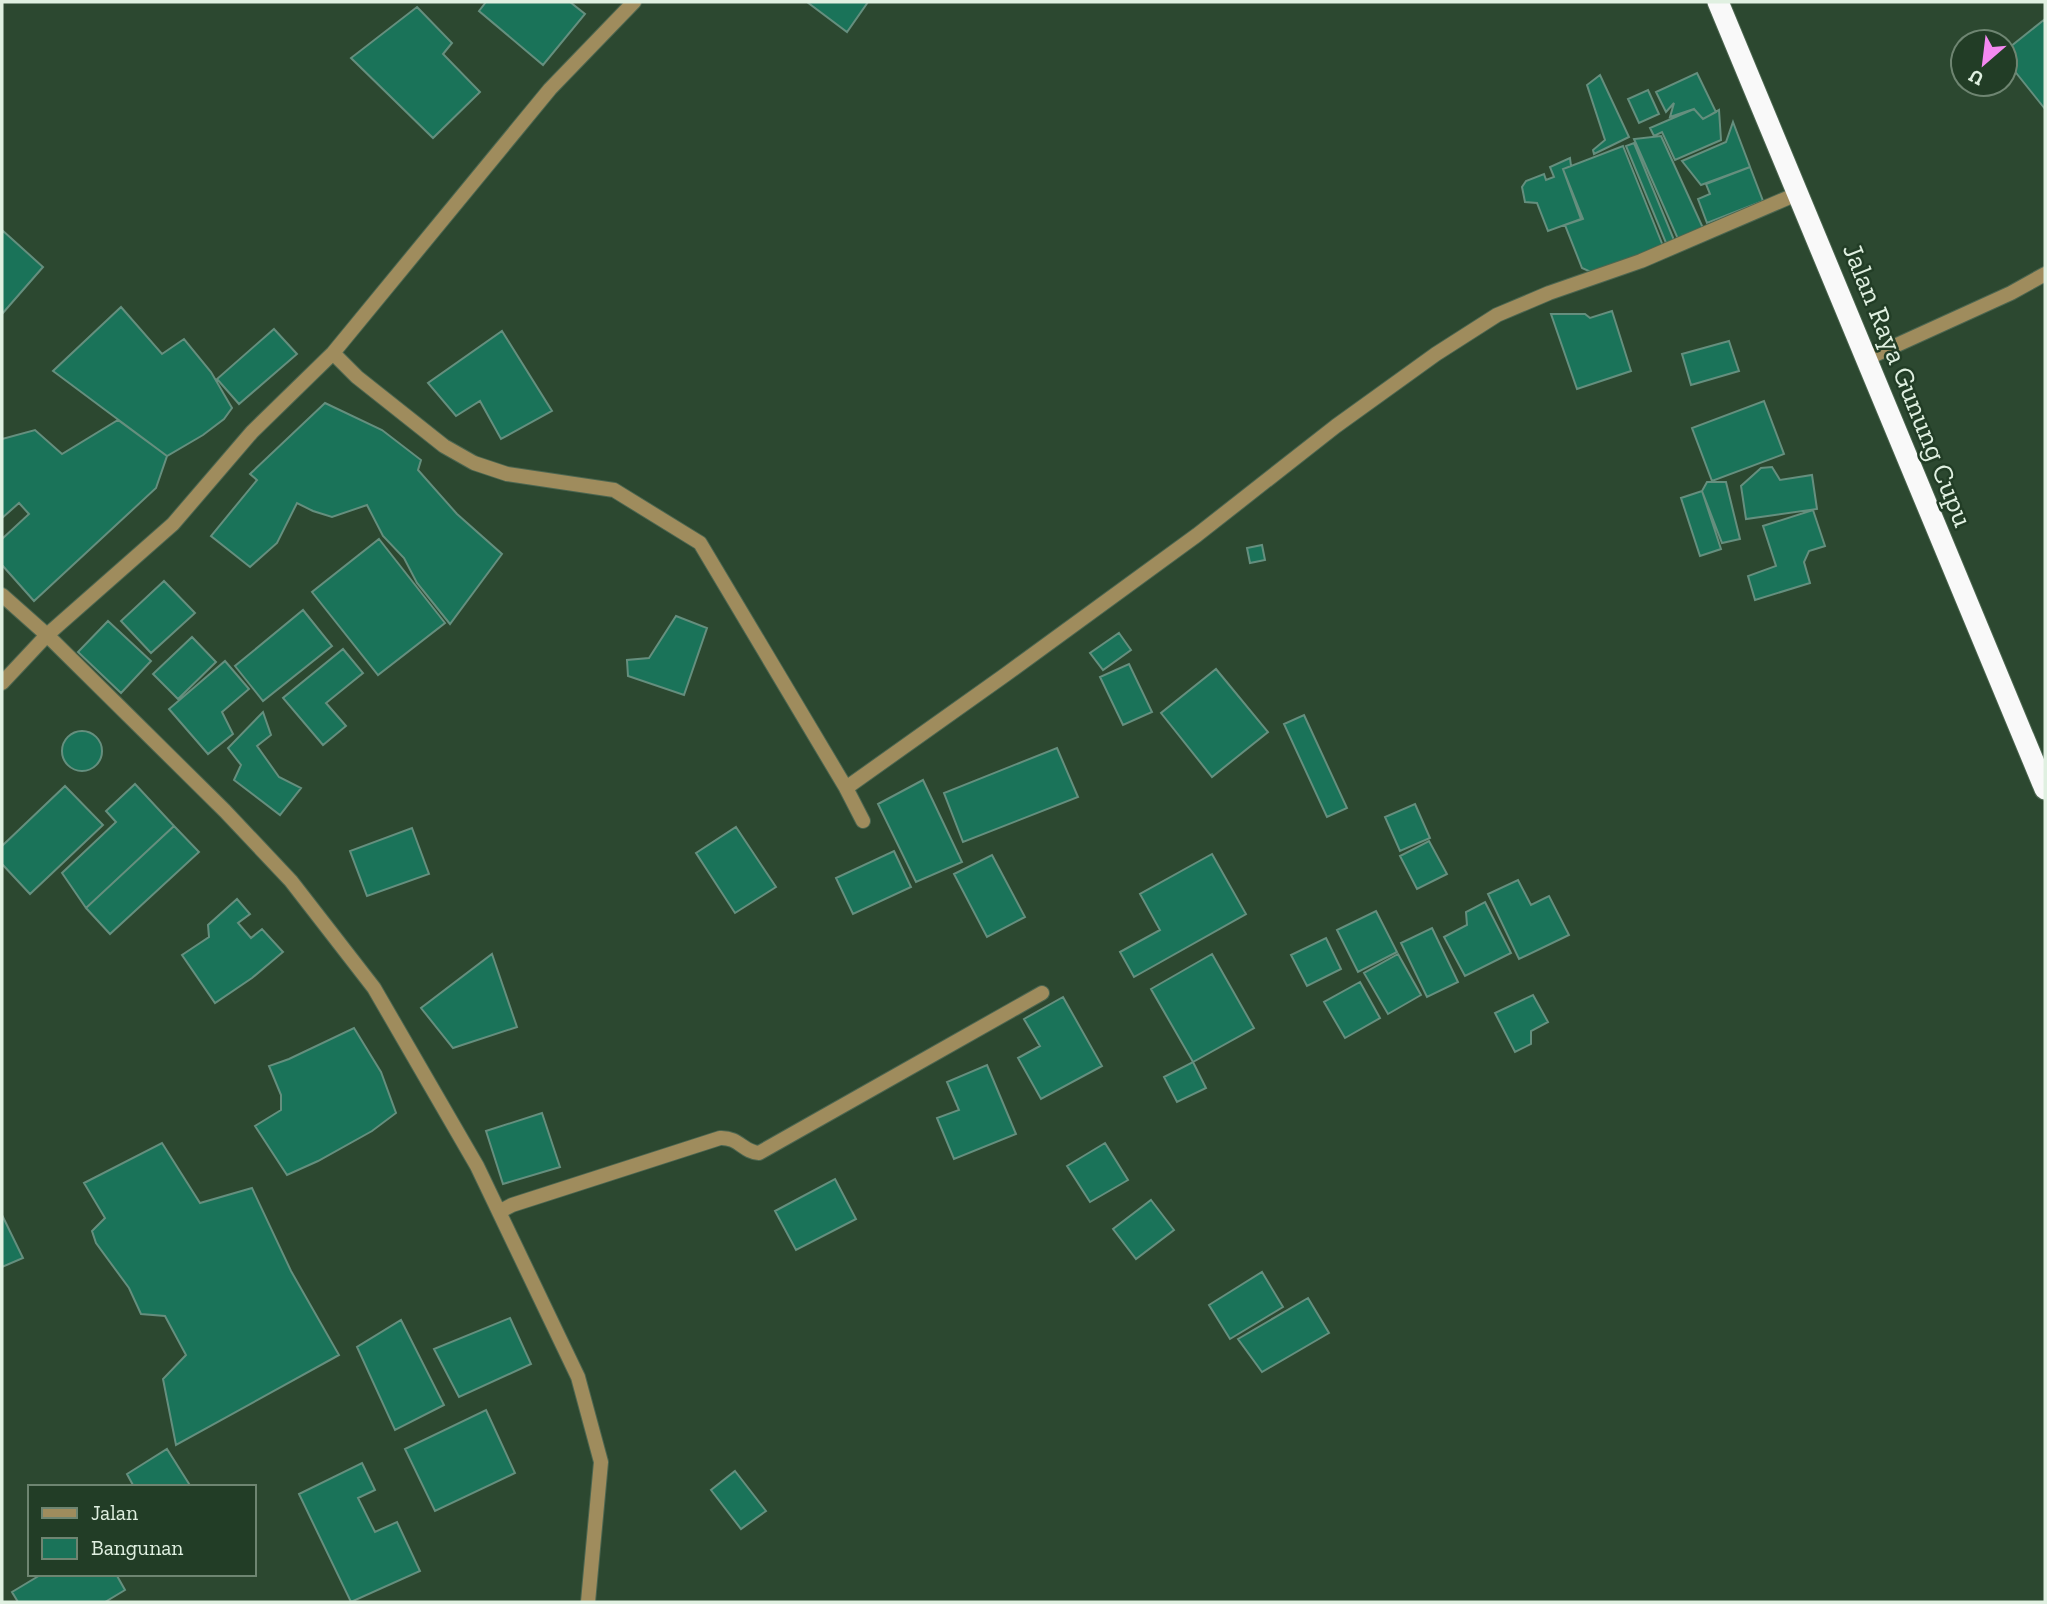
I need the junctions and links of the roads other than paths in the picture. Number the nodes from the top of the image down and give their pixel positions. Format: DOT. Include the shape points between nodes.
graph roads {
  1 [pos="634,2"];
  2 [pos="1718,2"];
  3 [pos="1799,194"];
  4 [pos="2045,274"];
  5 [pos="333,353"];
  6 [pos="1866,359"];
  7 [pos="2,595"];
  8 [pos="47,635"];
  9 [pos="2,682"];
  10 [pos="846,788"];
  11 [pos="2045,789"];
  12 [pos="863,821"];
  13 [pos="1042,993"];
  14 [pos="499,1212"];
  15 [pos="588,1602"];
  1 -- 5 [label="street" via="550,89"];
  2 -- 3 [label="highway, Jalan Raya Gunung Cupu"];
  3 -- 6 [label="highway, Jalan Raya Gunung Cupu"];
  3 -- 10 [label="street" via="1497,315 1436,354 1197,536"];
  4 -- 6 [label="street"];
  5 -- 8 [label="street" via="252,432 173,524"];
  5 -- 10 [label="street" via="444,446 474,463 507,474 614,490 700,543"];
  6 -- 11 [label="highway, Jalan Raya Gunung Cupu"];
  7 -- 8 [label="street"];
  8 -- 9 [label="street"];
  8 -- 14 [label="street" via="291,881 374,988"];
  10 -- 12 [label="street"];
  13 -- 14 [label="street" via="759,1153 730,1138 720,1138"];
  14 -- 15 [label="street" via="578,1377 601,1462"];
}
